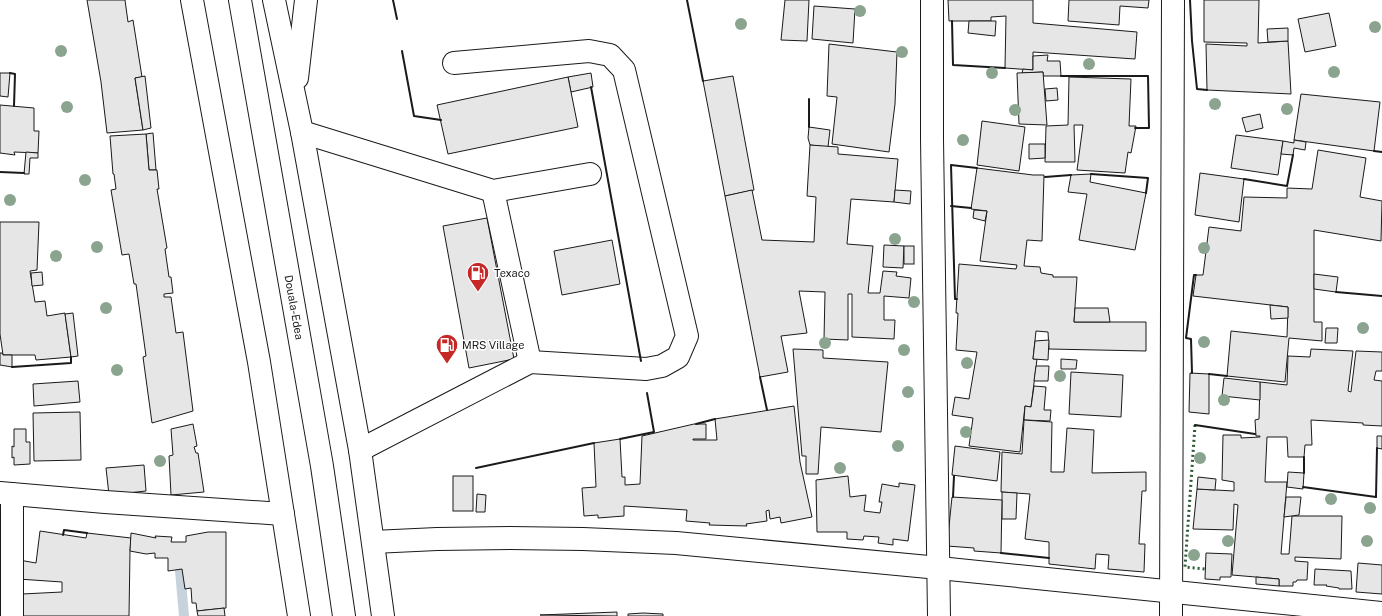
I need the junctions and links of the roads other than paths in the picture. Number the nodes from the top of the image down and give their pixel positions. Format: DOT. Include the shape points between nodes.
graph roads {
  1 [pos="192,0"];
  2 [pos="240,0"];
  3 [pos="274,0"];
  4 [pos="306,0"];
  5 [pos="932,0"];
  6 [pos="1173,0"];
  7 [pos="454,63"];
  8 [pos="294,96"];
  9 [pos="302,132"];
  10 [pos="590,174"];
  11 [pos="493,191"];
  12 [pos="530,362"];
  13 [pos="360,450"];
  14 [pos="6,494"];
  15 [pos="283,514"];
  16 [pos="373,542"];
  17 [pos="939,568"];
  18 [pos="1171,592"];
  19 [pos="1382,612"];
  20 [pos="12,616"];
  21 [pos="299,616"];
  22 [pos="344,616"];
  23 [pos="383,616"];
  24 [pos="939,616"];
  25 [pos="1171,616"];
  1 -- 15 [label="main road" via="259,362"];
  2 -- 22 [label="main road, Douala-Edea" via="322,466"];
  3 -- 8 [label="main road"];
  4 -- 8 [label="main road"];
  5 -- 17 [label="main road"];
  6 -- 18 [label="main road"];
  7 -- 12 [label="main road" via="589,50 610,55 624,70 687,336 678,357 662,366 646,369"];
  8 -- 9 [label="main road"];
  9 -- 11 [label="main road"];
  9 -- 13 [label="main road"];
  10 -- 11 [label="main road"];
  11 -- 12 [label="main road"];
  12 -- 13 [label="main road"];
  13 -- 16 [label="main road"];
  14 -- 15 [label="main road"];
  14 -- 20 [label="main road"];
  15 -- 21 [label="main road"];
  16 -- 17 [label="main road" via="436,539 583,539 676,544"];
  16 -- 23 [label="main road"];
  17 -- 18 [label="main road"];
  17 -- 24 [label="main road"];
  18 -- 19 [label="main road"];
  18 -- 25 [label="main road"];
}
